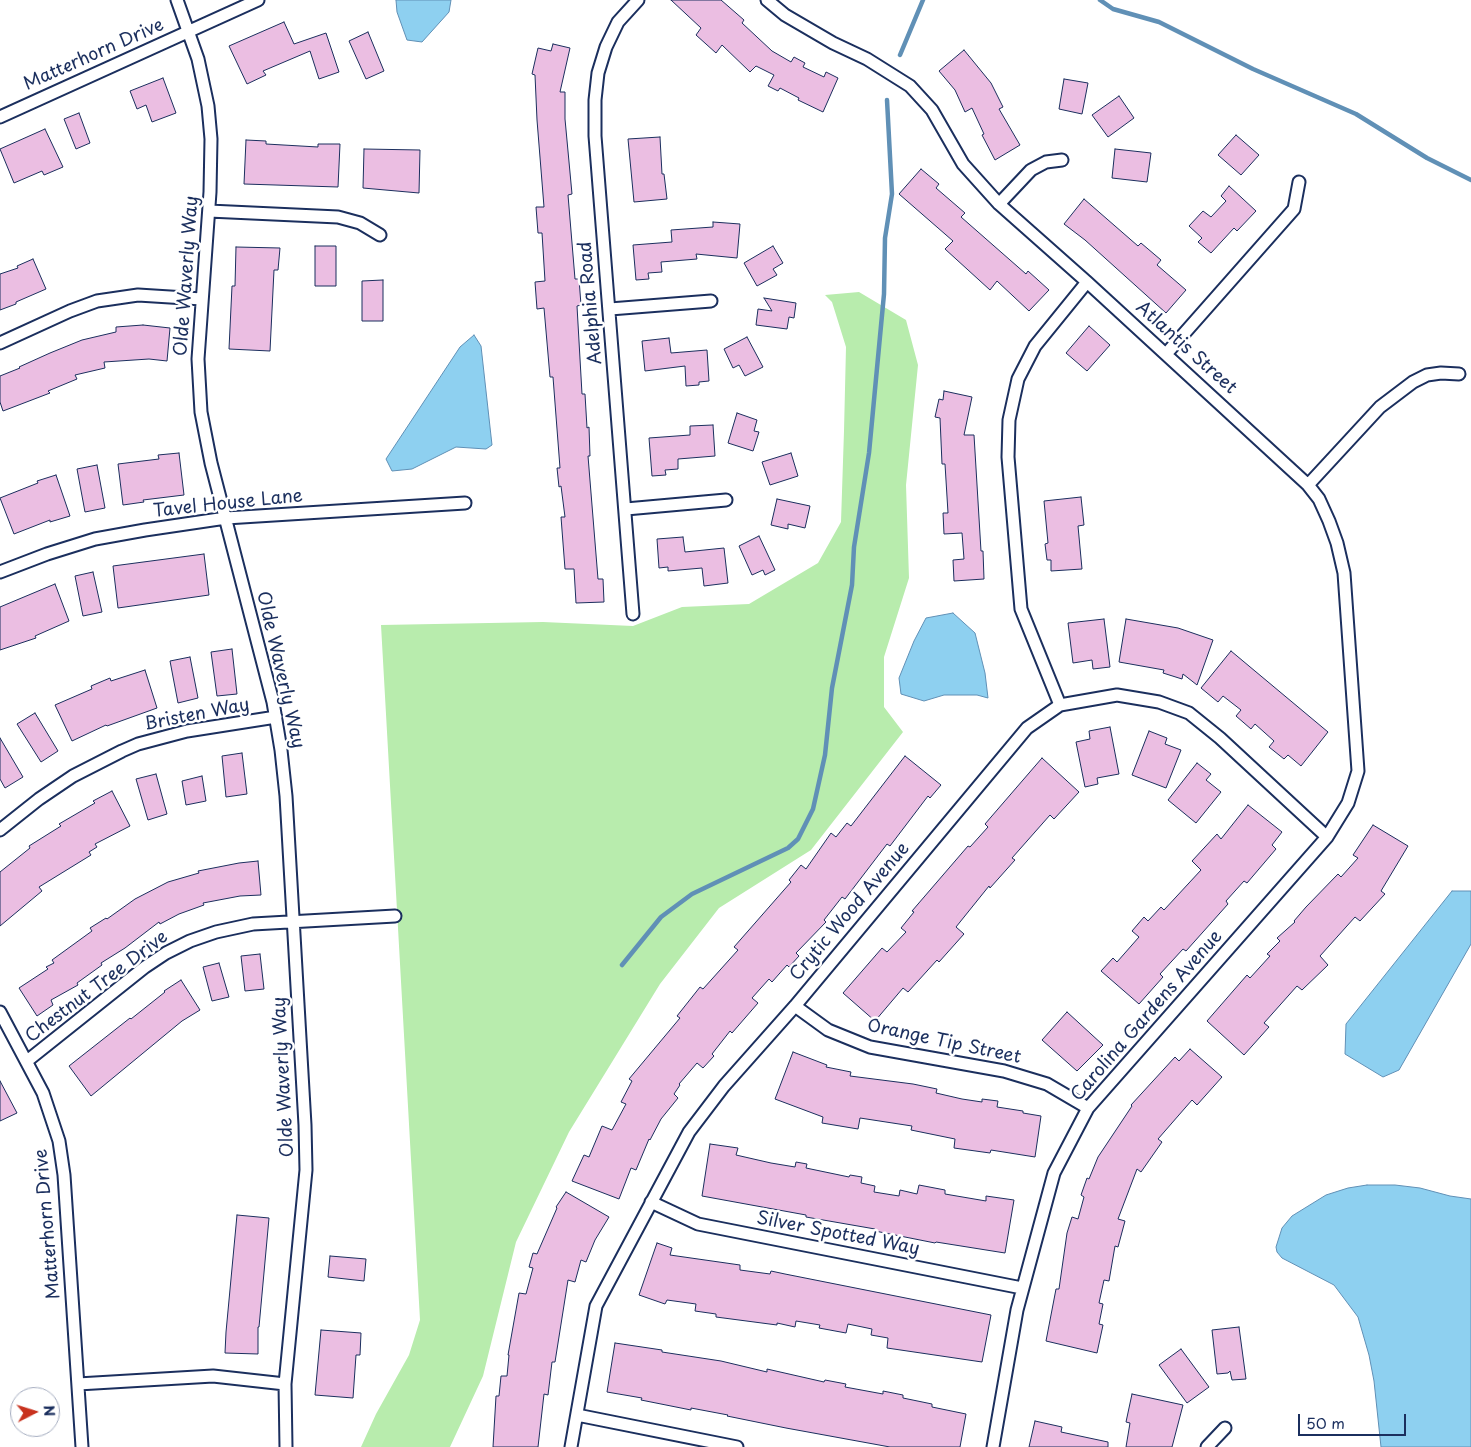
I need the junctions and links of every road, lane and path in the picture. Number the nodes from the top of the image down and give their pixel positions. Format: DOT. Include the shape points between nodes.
graph roads {
  1 [pos="177,0"];
  2 [pos="258,0"];
  3 [pos="638,0"];
  4 [pos="767,0"];
  5 [pos="189,31"];
  6 [pos="0,117"];
  7 [pos="1062,160"];
  8 [pos="1299,182"];
  9 [pos="999,204"];
  10 [pos="209,211"];
  11 [pos="380,235"];
  12 [pos="1087,282"];
  13 [pos="202,299"];
  14 [pos="712,301"];
  15 [pos="610,309"];
  16 [pos="0,342"];
  17 [pos="1166,354"];
  18 [pos="1459,374"];
  19 [pos="1308,485"];
  20 [pos="726,500"];
  21 [pos="465,503"];
  22 [pos="626,509"];
  23 [pos="226,518"];
  24 [pos="0,572"];
  25 [pos="632,614"];
  26 [pos="1060,705"];
  27 [pos="276,718"];
  28 [pos="0,830"];
  29 [pos="1326,837"];
  30 [pos="395,916"];
  31 [pos="293,922"];
  32 [pos="794,1006"];
  33 [pos="0,1012"];
  34 [pos="27,1061"];
  35 [pos="1088,1108"];
  36 [pos="651,1202"];
  37 [pos="1022,1288"];
  38 [pos="78,1384"];
  39 [pos="285,1384"];
  40 [pos="577,1415"];
  41 [pos="1225,1428"];
  42 [pos="82,1447"];
  43 [pos="286,1447"];
  44 [pos="571,1447"];
  45 [pos="737,1447"];
  46 [pos="993,1447"];
  47 [pos="1207,1447"];
  1 -- 5 [label="street, Olde Waverly Way"];
  2 -- 5 [label="street, Matterhorn Drive"];
  3 -- 15 [label="street, Adelphia Road" via="618,22 606,47 598,72 595,100 595,136"];
  4 -- 9 [label="street, Atlantis Street" via="785,15 910,86 932,110 963,164"];
  5 -- 6 [label="street, Matterhorn Drive"];
  5 -- 10 [label="street, Olde Waverly Way" via="202,73 210,122"];
  7 -- 9 [label="street" via="1046,162 1031,170"];
  8 -- 17 [label="street" via="1294,209"];
  9 -- 12 [label="street, Atlantis Street"];
  10 -- 11 [label="street" via="338,217 360,223"];
  10 -- 13 [label="street, Olde Waverly Way"];
  12 -- 17 [label="street, Atlantis Street"];
  12 -- 26 [label="street" via="1035,346 1018,379 1009,420 1008,457 1021,609"];
  13 -- 16 [label="street" via="138,295 96,301"];
  13 -- 23 [label="street, Olde Waverly Way" via="198,358 201,412"];
  14 -- 15 [label="street"];
  15 -- 22 [label="street, Adelphia Road"];
  17 -- 19 [label="street, Atlantis Street"];
  18 -- 19 [label="street" via="1427,375 1413,382 1380,407"];
  19 -- 29 [label="street, Atlantis Street" via="1329,521 1338,543 1344,573 1358,772 1348,803"];
  20 -- 22 [label="street"];
  21 -- 23 [label="street, Tavel House Lane"];
  22 -- 25 [label="street, Adelphia Road"];
  23 -- 24 [label="street, Tavel House Lane" via="79,543"];
  23 -- 27 [label="street, Olde Waverly Way"];
  26 -- 29 [label="street, Crytic Wood Avenue" via="1117,694 1159,702 1188,713 1220,738"];
  26 -- 32 [label="street, Crytic Wood Avenue" via="1027,728"];
  27 -- 28 [label="street, Bristen Way" via="187,731 130,747 73,776"];
  27 -- 31 [label="street, Olde Waverly Way" via="286,796"];
  29 -- 35 [label="street, Carolina Gardens Avenue"];
  30 -- 31 [label="street, Chestnut Tree Drive"];
  31 -- 34 [label="street, Chestnut Tree Drive" via="229,928 166,952"];
  31 -- 39 [label="street, Olde Waverly Way" via="306,1170"];
  32 -- 35 [label="street, Orange Tip Street" via="828,1030 870,1048 1004,1071 1047,1084"];
  32 -- 36 [label="street, Crytic Wood Avenue" via="724,1086 689,1132"];
  33 -- 34 [label="street, Matterhorn Drive"];
  34 -- 38 [label="street, Matterhorn Drive" via="49,1109 62,1159"];
  35 -- 37 [label="street, Carolina Gardens Avenue" via="1054,1173"];
  36 -- 37 [label="street, Silver Spotted Way" via="698,1224"];
  36 -- 40 [label="street, Crytic Wood Avenue" via="596,1306"];
  37 -- 46 [label="street, Carolina Gardens Avenue"];
  38 -- 39 [label="street" via="213,1376"];
  38 -- 42 [label="street, Matterhorn Drive"];
  39 -- 43 [label="street, Olde Waverly Way"];
  40 -- 44 [label="street, Crytic Wood Avenue"];
  40 -- 45 [label="street"];
  41 -- 47 [label="street"];
}
